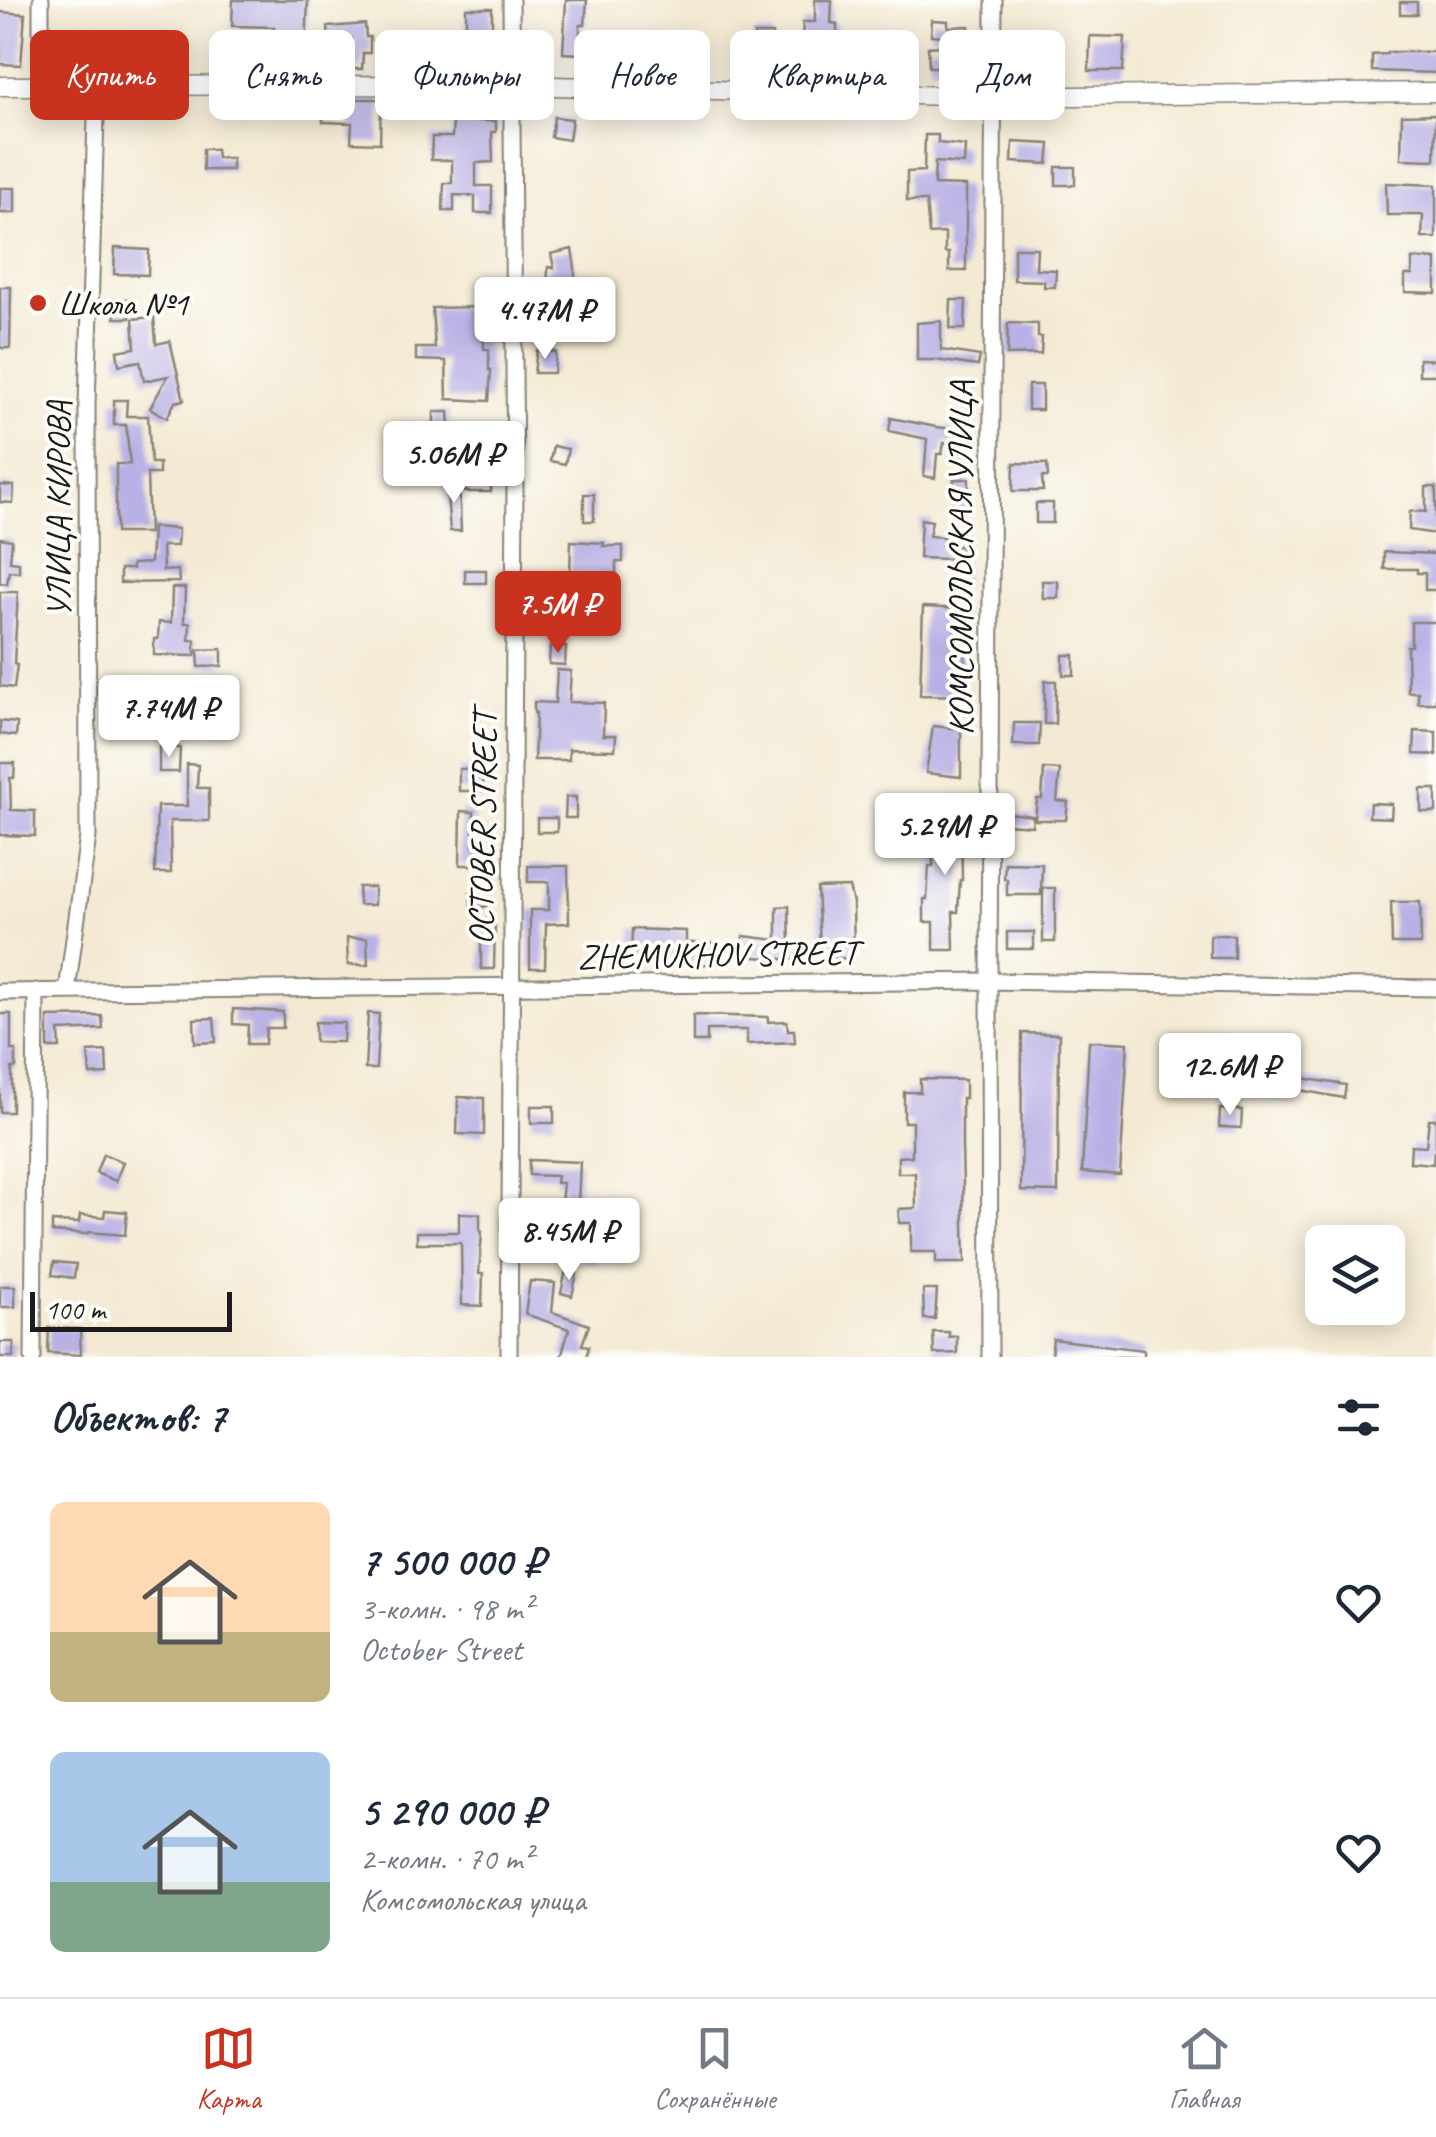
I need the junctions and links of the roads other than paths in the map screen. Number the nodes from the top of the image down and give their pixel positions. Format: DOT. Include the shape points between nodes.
graph roads {
  1 [pos="41,0"];
  2 [pos="511,0"];
  3 [pos="994,0"];
  4 [pos="41,30"];
  5 [pos="511,30"];
  6 [pos="993,30"];
  7 [pos="375,85"];
  8 [pos="0,86"];
  9 [pos="30,86"];
  10 [pos="189,86"];
  11 [pos="554,86"];
  12 [pos="1436,92"];
  13 [pos="939,96"];
  14 [pos="1065,96"];
  15 [pos="96,120"];
  16 [pos="511,120"];
  17 [pos="992,120"];
  18 [pos="989,981"];
  19 [pos="510,987"];
  20 [pos="1436,988"];
  21 [pos="36,991"];
  22 [pos="67,991"];
  23 [pos="0,992"];
  24 [pos="34,1357"];
  25 [pos="509,1357"];
  26 [pos="990,1357"];
  1 -- 4 [label="street"];
  2 -- 5 [label="street, OCTOBER STREET"];
  3 -- 6 [label="street, КОМСОМОЛЬСКАЯ УЛИЦА"];
  7 -- 10 [label="street"];
  8 -- 9 [label="street"];
  11 -- 13 [label="street"];
  12 -- 14 [label="street"];
  15 -- 22 [label="street, УЛИЦА КИРОВА" via="87,405 88,836"];
  16 -- 19 [label="street, OCTOBER STREET"];
  17 -- 18 [label="street, КОМСОМОЛЬСКАЯ УЛИЦА"];
  18 -- 19 [label="street, ZHEMUKHOV STREET"];
  18 -- 20 [label="street, ZHEMUKHOV STREET"];
  18 -- 26 [label="street, КОМСОМОЛЬСКАЯ УЛИЦА"];
  19 -- 22 [label="street, ZHEMUKHOV STREET"];
  19 -- 25 [label="street, OCTOBER STREET"];
  21 -- 22 [label="street, ZHEMUKHOV STREET"];
  21 -- 23 [label="street, ZHEMUKHOV STREET"];
  21 -- 24 [label="street"];
}
